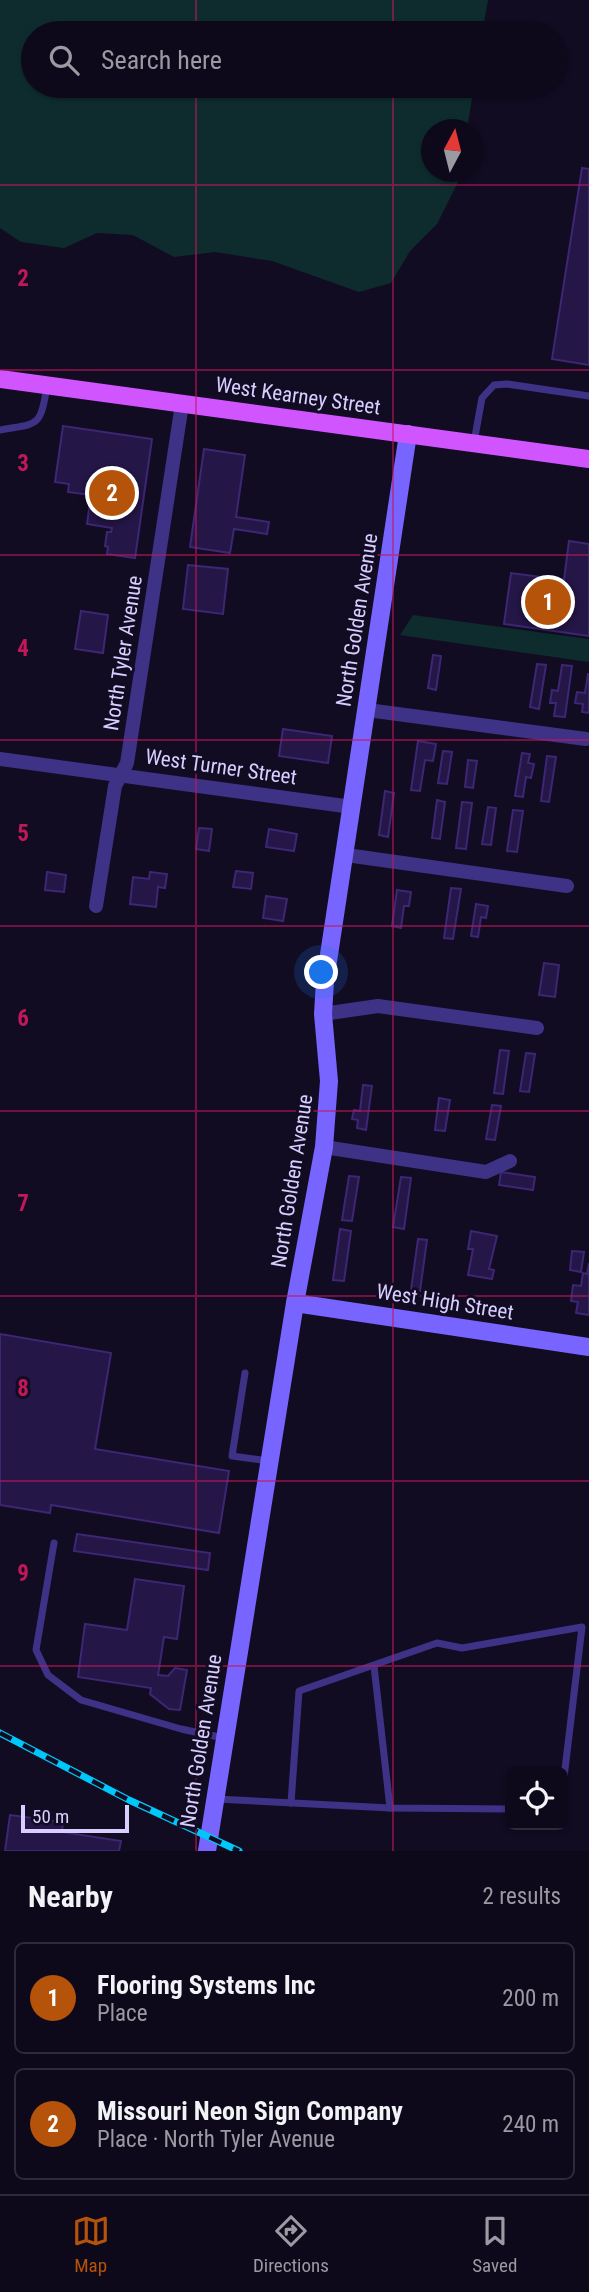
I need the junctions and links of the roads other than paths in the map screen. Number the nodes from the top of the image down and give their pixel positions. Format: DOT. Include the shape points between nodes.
graph roads {
  1 [pos="0,379"];
  2 [pos="47,386"];
  3 [pos="589,396"];
  4 [pos="182,404"];
  5 [pos="0,430"];
  6 [pos="408,434"];
  7 [pos="474,443"];
  8 [pos="589,458"];
  9 [pos="366,710"];
  10 [pos="586,739"];
  11 [pos="0,759"];
  12 [pos="121,774"];
  13 [pos="352,807"];
  14 [pos="346,855"];
  15 [pos="567,886"];
  16 [pos="96,906"];
  17 [pos="323,1014"];
  18 [pos="537,1028"];
  19 [pos="324,1147"];
  20 [pos="510,1161"];
  21 [pos="295,1303"];
  22 [pos="589,1347"];
  23 [pos="246,1373"];
  24 [pos="269,1461"];
  25 [pos="54,1543"];
  26 [pos="374,1666"];
  27 [pos="225,1738"];
  28 [pos="565,1767"];
  29 [pos="215,1799"];
  30 [pos="291,1803"];
  31 [pos="390,1808"];
  32 [pos="505,1809"];
  33 [pos="209,1850"];
  1 -- 2 [label="main road, West Kearney Street"];
  2 -- 4 [label="main road, West Kearney Street"];
  2 -- 5 [label="lane" via="41,417 32,426"];
  3 -- 7 [label="lane" via="494,385 482,398"];
  4 -- 6 [label="main road, West Kearney Street"];
  4 -- 12 [label="street, North Tyler Avenue" via="127,763"];
  6 -- 7 [label="main road, West Kearney Street"];
  6 -- 9 [label="street, North Golden Avenue"];
  7 -- 8 [label="main road, West Kearney Street"];
  9 -- 10 [label="street"];
  9 -- 13 [label="street, North Golden Avenue"];
  11 -- 12 [label="street, West Turner Street"];
  12 -- 13 [label="street, West Turner Street"];
  12 -- 16 [label="street, North Tyler Avenue" via="115,786"];
  13 -- 14 [label="street, North Golden Avenue"];
  14 -- 15 [label="street"];
  14 -- 17 [label="street, North Golden Avenue"];
  17 -- 18 [label="street" via="378,1006"];
  17 -- 19 [label="street, North Golden Avenue" via="329,1081"];
  19 -- 20 [label="street" via="486,1172"];
  19 -- 21 [label="street, North Golden Avenue"];
  21 -- 22 [label="street, West High Street"];
  21 -- 24 [label="street, North Golden Avenue"];
  23 -- 24 [label="lane" via="232,1455"];
  24 -- 27 [label="street, North Golden Avenue"];
  25 -- 27 [label="lane" via="36,1650 48,1675 81,1700"];
  26 -- 28 [label="lane" via="437,1643 462,1648 582,1627"];
  26 -- 30 [label="lane" via="299,1690"];
  26 -- 31 [label="lane"];
  27 -- 29 [label="street, North Golden Avenue"];
  29 -- 30 [label="lane"];
  29 -- 33 [label="street, North Golden Avenue"];
  30 -- 31 [label="lane"];
  31 -- 32 [label="lane"];
}
